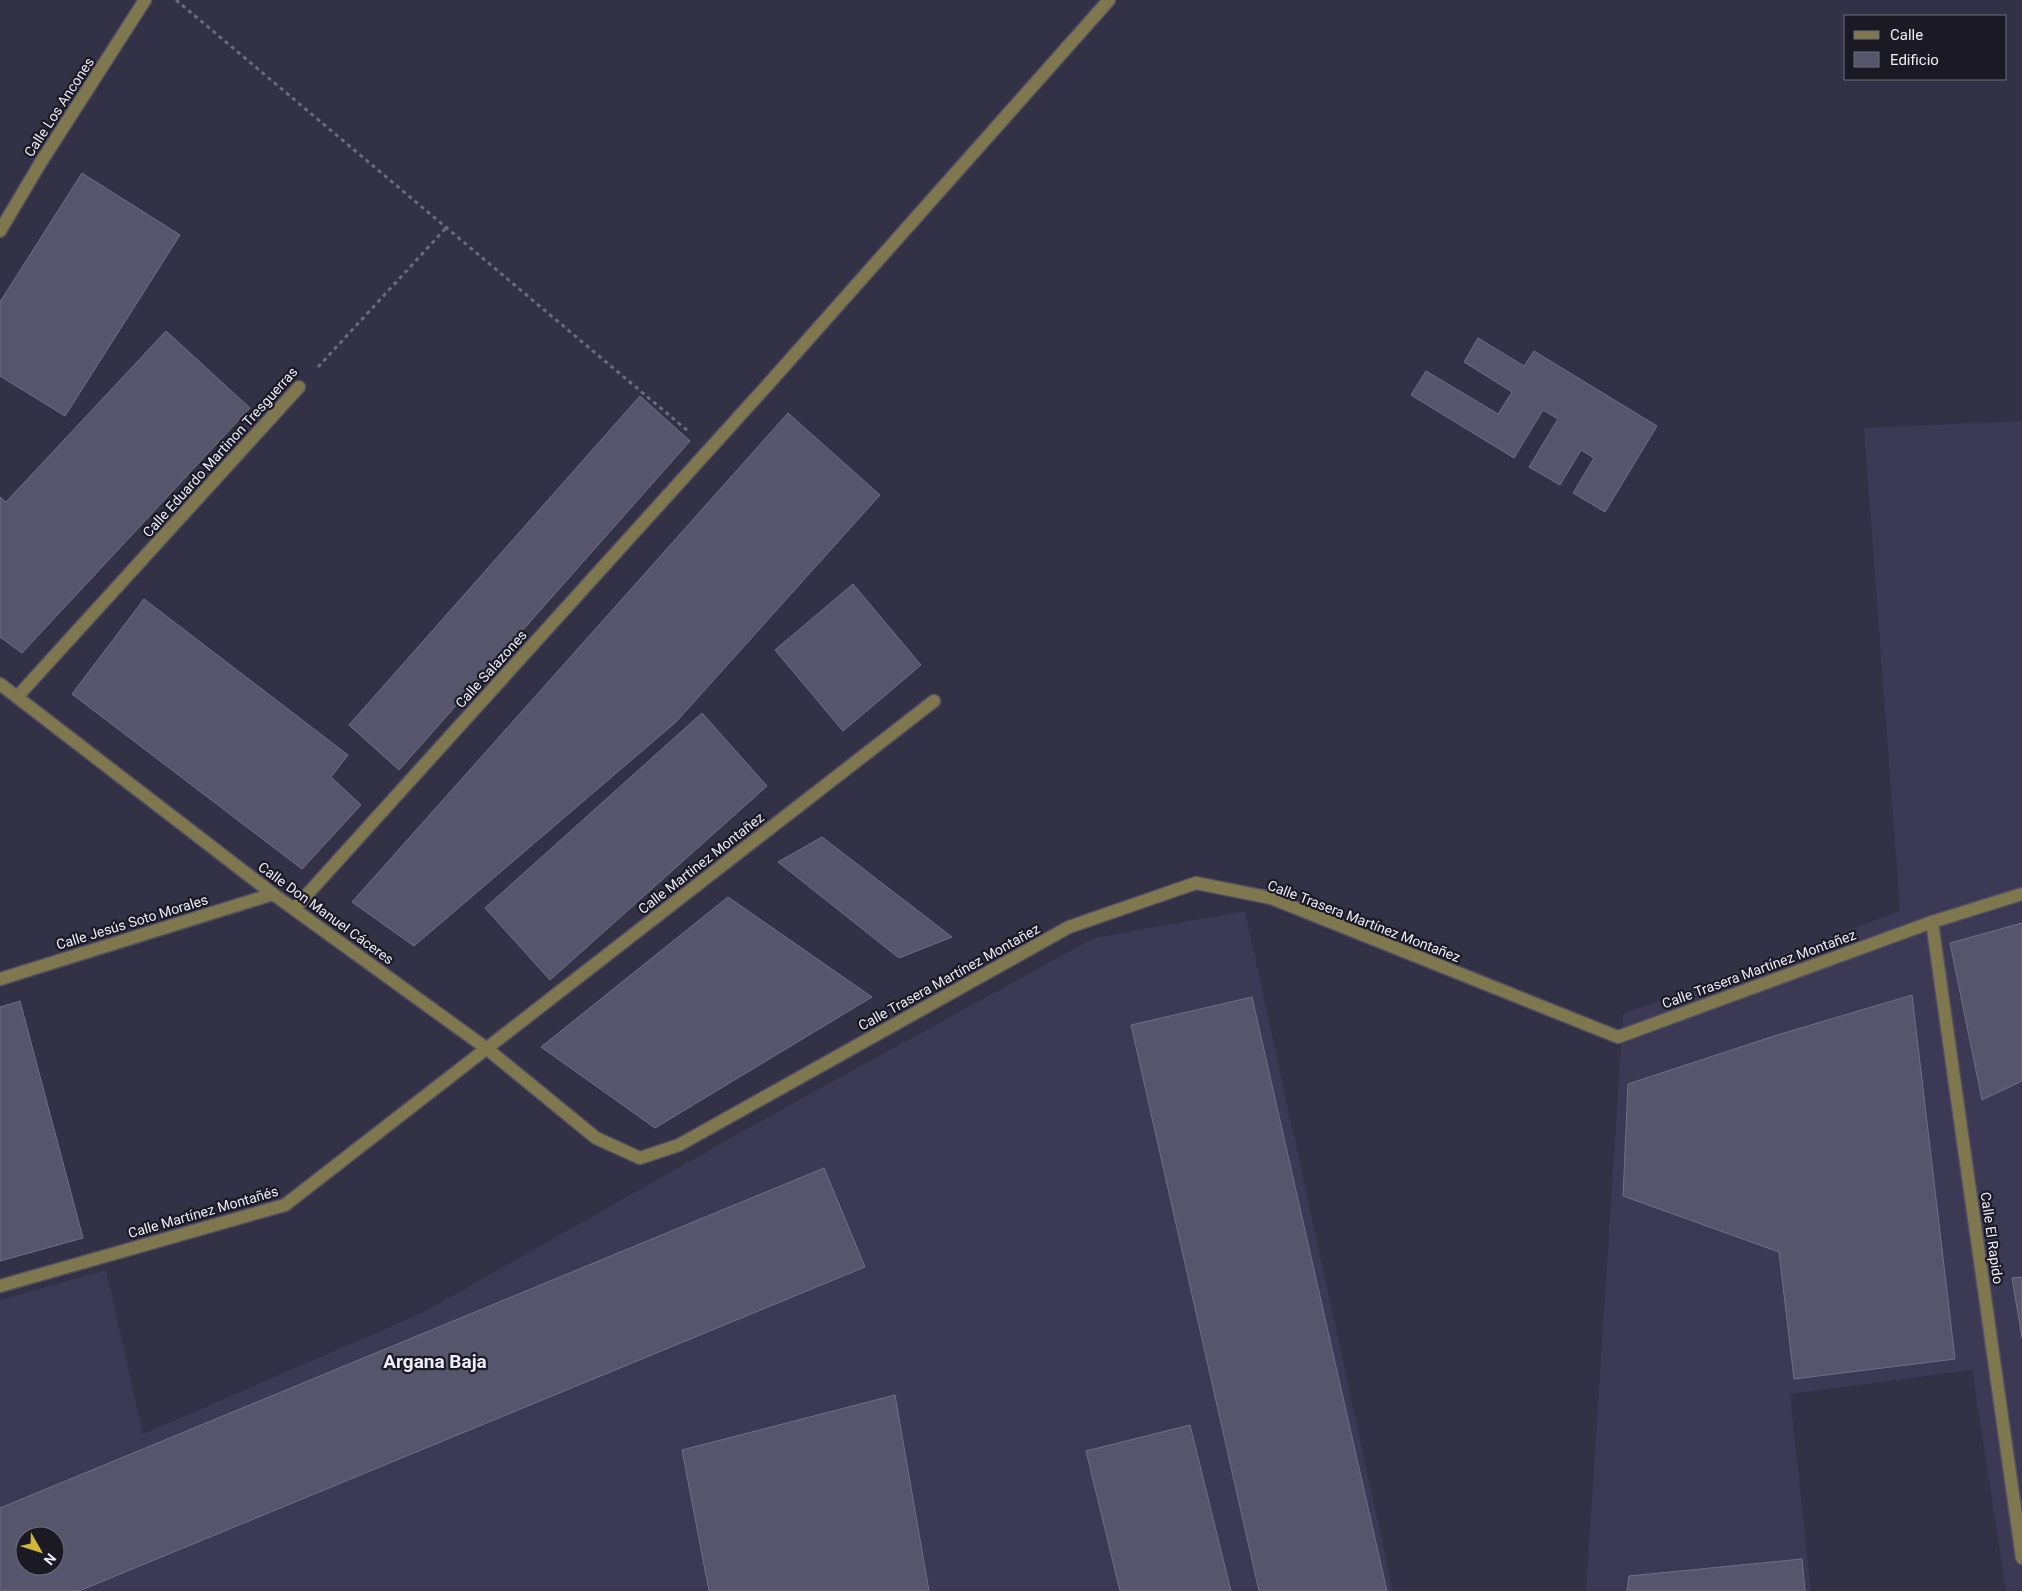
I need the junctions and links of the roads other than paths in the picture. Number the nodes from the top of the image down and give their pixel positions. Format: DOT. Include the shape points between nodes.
graph roads {
  1 [pos="145,0"];
  2 [pos="1109,0"];
  3 [pos="0,231"];
  4 [pos="299,387"];
  5 [pos="0,684"];
  6 [pos="17,697"];
  7 [pos="934,701"];
  8 [pos="273,894"];
  9 [pos="2022,894"];
  10 [pos="294,909"];
  11 [pos="1932,922"];
  12 [pos="0,979"];
  13 [pos="486,1048"];
  14 [pos="640,1158"];
  15 [pos="0,1286"];
  16 [pos="2022,1558"];
  1 -- 3 [label="street, Calle Los Ancones"];
  2 -- 10 [label="street, Calle Salazones" via="710,449"];
  4 -- 6 [label="street, Calle Eduardo Martinon Tresguerras"];
  5 -- 6 [label="street, Calle Don Manuel Cáceres"];
  6 -- 8 [label="street, Calle Don Manuel Cáceres"];
  7 -- 13 [label="street, Calle Martinez Montañez"];
  8 -- 10 [label="street, Calle Don Manuel Cáceres"];
  8 -- 12 [label="street, Calle Jesús Soto Morales"];
  9 -- 11 [label="street, Calle Trasera Martínez Montañez"];
  10 -- 13 [label="street, Calle Don Manuel Cáceres"];
  11 -- 14 [label="street, Calle Trasera Martínez Montañez" via="1618,1037 1271,898 1196,883 1069,927 679,1145"];
  11 -- 16 [label="street, Calle El Rapido"];
  13 -- 14 [label="street, Calle Don Manuel Cáceres" via="596,1138"];
  13 -- 15 [label="street, Calle Martínez Montañés" via="285,1205"];
}
